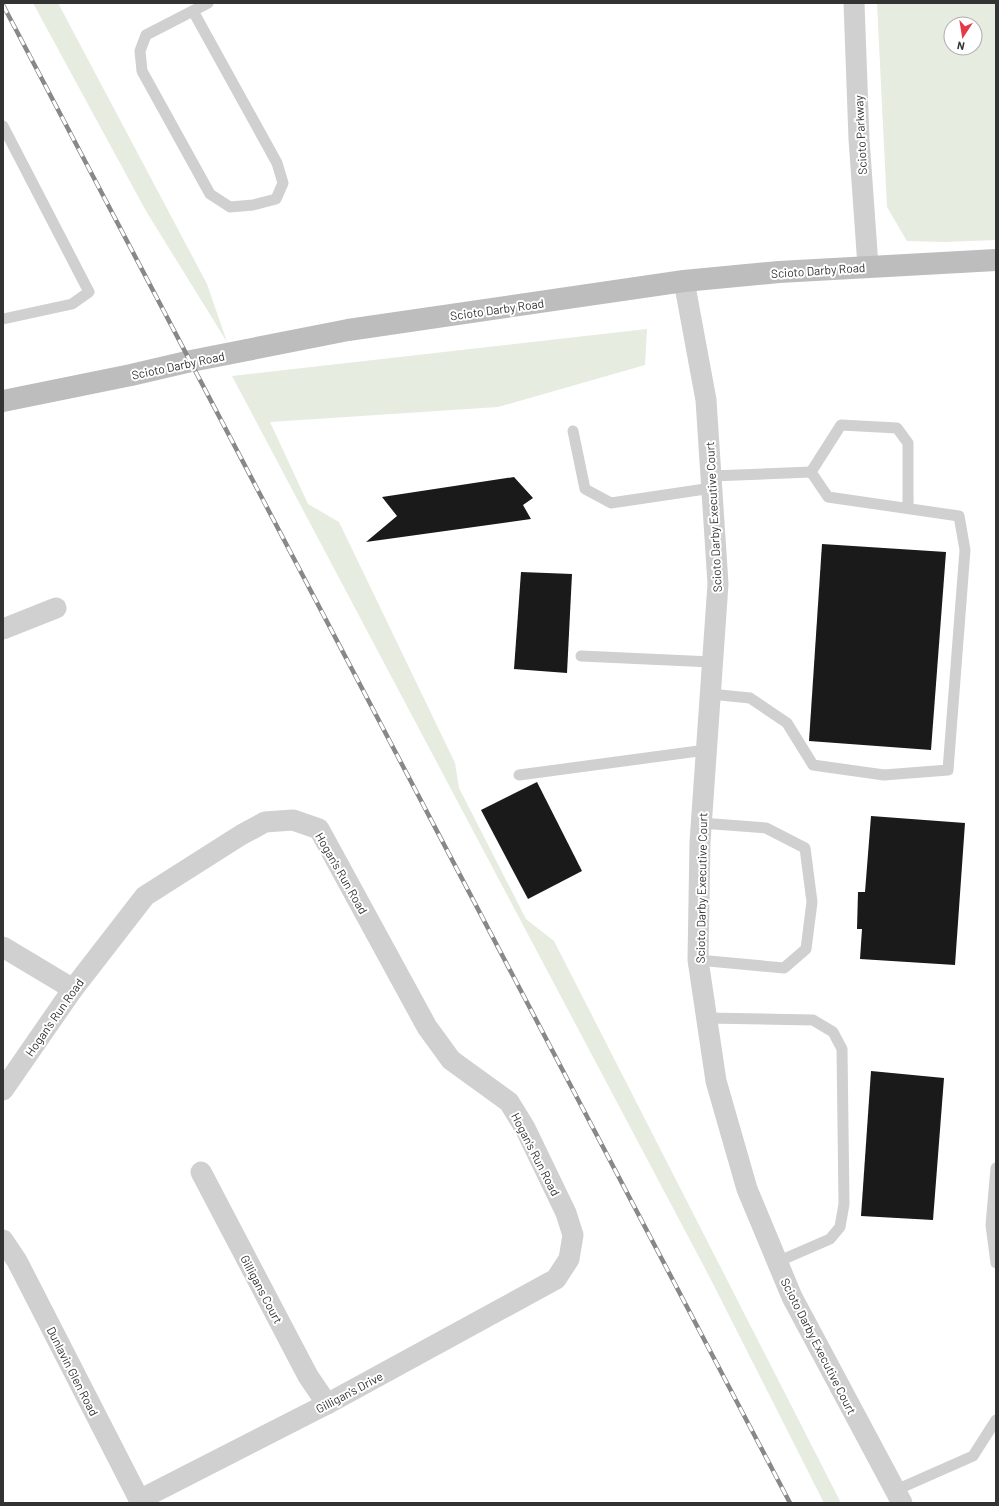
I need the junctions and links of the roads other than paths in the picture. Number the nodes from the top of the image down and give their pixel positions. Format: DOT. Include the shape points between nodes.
graph roads {
  1 [pos="208,3"];
  2 [pos="854,3"];
  3 [pos="193,11"];
  4 [pos="3,126"];
  5 [pos="996,260"];
  6 [pos="868,266"];
  7 [pos="684,281"];
  8 [pos="3,319"];
  9 [pos="3,401"];
  10 [pos="573,431"];
  11 [pos="812,472"];
  12 [pos="711,482"];
  13 [pos="908,508"];
  14 [pos="56,608"];
  15 [pos="3,628"];
  16 [pos="582,656"];
  17 [pos="712,662"];
  18 [pos="710,694"];
  19 [pos="706,750"];
  20 [pos="519,775"];
  21 [pos="701,824"];
  22 [pos="3,947"];
  23 [pos="698,960"];
  24 [pos="73,989"];
  25 [pos="706,1018"];
  26 [pos="3,1090"];
  27 [pos="996,1168"];
  28 [pos="201,1172"];
  29 [pos="3,1240"];
  30 [pos="777,1262"];
  31 [pos="996,1263"];
  32 [pos="556,1279"];
  33 [pos="327,1404"];
  34 [pos="996,1420"];
  35 [pos="899,1497"];
  36 [pos="140,1501"];
  1 -- 3 [label="lane"];
  2 -- 6 [label="street, Scioto Parkway"];
  3 -- 3 [label="lane" via="146,35 140,51 142,71 210,194 230,207 276,199 283,183 277,163"];
  4 -- 8 [label="lane" via="89,292 72,304"];
  5 -- 6 [label="main road, Scioto Darby Road"];
  6 -- 7 [label="main road, Scioto Darby Road"];
  7 -- 9 [label="main road, Scioto Darby Road" via="348,330"];
  7 -- 12 [label="street, Scioto Darby Executive Court" via="706,400"];
  10 -- 12 [label="lane" via="585,489 610,503"];
  11 -- 12 [label="lane"];
  11 -- 13 [label="lane" via="828,497"];
  11 -- 13 [label="lane" via="841,425 897,428 908,443"];
  12 -- 17 [label="street, Scioto Darby Executive Court" via="718,584"];
  13 -- 18 [label="lane" via="960,516 965,550 948,770 884,775 813,765 787,723 750,698"];
  14 -- 15 [label="street"];
  16 -- 17 [label="lane"];
  17 -- 18 [label="street, Scioto Darby Executive Court"];
  18 -- 19 [label="street, Scioto Darby Executive Court"];
  19 -- 20 [label="lane"];
  19 -- 21 [label="street, Scioto Darby Executive Court"];
  21 -- 23 [label="street, Scioto Darby Executive Court"];
  21 -- 23 [label="lane" via="766,828 805,848 812,902 806,949 784,968"];
  22 -- 24 [label="street"];
  23 -- 25 [label="street, Scioto Darby Executive Court"];
  24 -- 26 [label="street, Hogan's Run Road"];
  24 -- 32 [label="street, Hogan's Run Road" via="145,896 265,822 293,820 319,829 428,1027 451,1060 510,1102 525,1128 566,1213 573,1236 569,1259"];
  25 -- 30 [label="street, Scioto Darby Executive Court" via="716,1081 747,1189"];
  25 -- 30 [label="lane" via="813,1020 833,1032 842,1049 844,1204 840,1226 830,1239"];
  27 -- 31 [label="lane" via="991,1225"];
  28 -- 33 [label="street, Gilligans Court" via="308,1376"];
  29 -- 36 [label="street, Dunlavin Glen Road" via="18,1261"];
  30 -- 35 [label="street, Scioto Darby Executive Court" via="792,1297"];
  32 -- 33 [label="street, Gilligan's Drive"];
  33 -- 36 [label="street, Gilligan's Drive"];
  34 -- 35 [label="lane" via="973,1456"];
}
